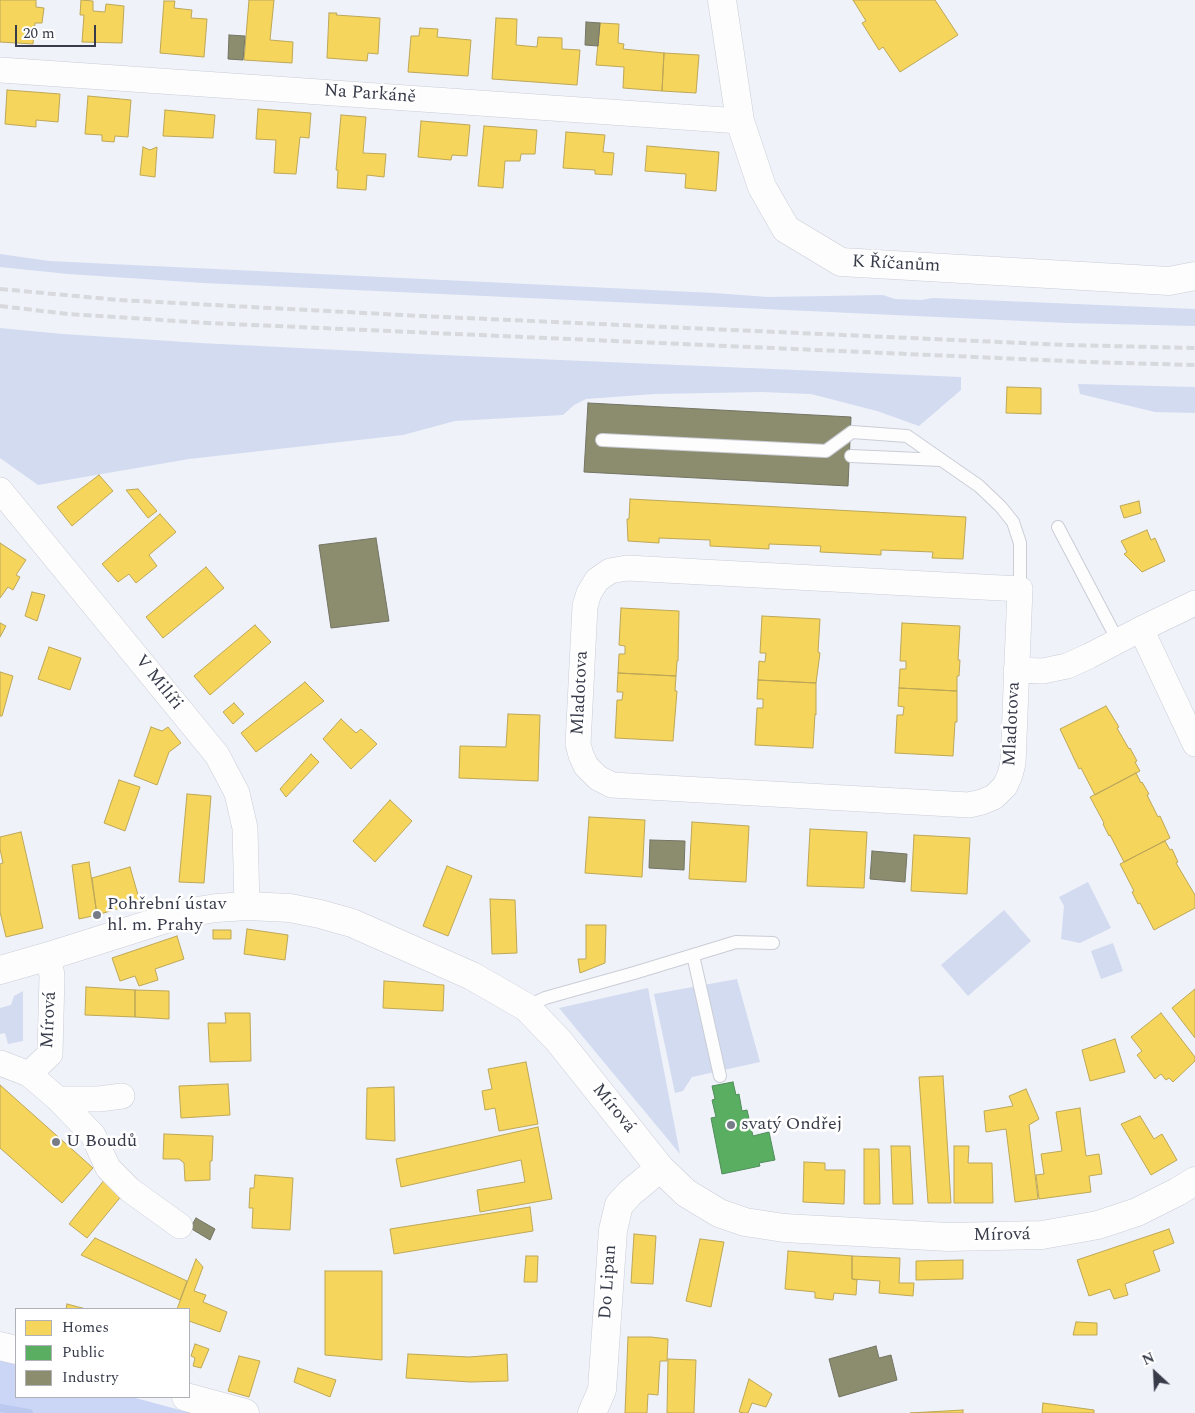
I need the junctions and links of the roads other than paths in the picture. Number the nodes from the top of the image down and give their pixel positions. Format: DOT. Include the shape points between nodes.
graph roads {
  1 [pos="722,0"];
  2 [pos="0,70"];
  3 [pos="740,121"];
  4 [pos="1195,276"];
  5 [pos="602,440"];
  6 [pos="851,456"];
  7 [pos="941,460"];
  8 [pos="0,490"];
  9 [pos="1058,527"];
  10 [pos="1020,588"];
  11 [pos="1195,603"];
  12 [pos="1140,629"];
  13 [pos="1118,641"];
  14 [pos="1016,670"];
  15 [pos="1195,744"];
  16 [pos="247,906"];
  17 [pos="772,943"];
  18 [pos="693,955"];
  19 [pos="50,956"];
  20 [pos="0,970"];
  21 [pos="526,1007"];
  22 [pos="0,1063"];
  23 [pos="29,1074"];
  24 [pos="720,1076"];
  25 [pos="122,1096"];
  26 [pos="58,1099"];
  27 [pos="660,1168"];
  28 [pos="1195,1181"];
  29 [pos="180,1226"];
  30 [pos="190,1398"];
  31 [pos="246,1413"];
  32 [pos="592,1413"];
  1 -- 3 [label="street, K Říčanům"];
  2 -- 3 [label="street, Na Parkáně"];
  3 -- 4 [label="street, K Říčanům" via="762,187 786,230 841,262 1169,281"];
  5 -- 7 [label="lane" via="826,451 852,432 907,436"];
  6 -- 7 [label="lane"];
  7 -- 10 [label="lane" via="979,486 1013,522 1020,543"];
  8 -- 16 [label="street, V Milíři" via="217,755 237,793 245,828"];
  9 -- 13 [label="lane"];
  10 -- 14 [label="street, Mladotova"];
  10 -- 14 [label="street, Mladotova" via="627,568 610,572 597,580 588,593 585,606 578,744 586,766 598,778 612,785 968,805 994,797 1010,775"];
  11 -- 12 [label="street, Mladotova"];
  12 -- 13 [label="street, Mladotova"];
  12 -- 15 [label="street"];
  13 -- 14 [label="street, Mladotova" via="1067,666 1043,671"];
  16 -- 19 [label="street, Mírová" via="185,913"];
  16 -- 21 [label="street, Mírová" via="290,908 352,923 472,976"];
  17 -- 18 [label="lane" via="736,942"];
  18 -- 21 [label="lane" via="545,998"];
  18 -- 24 [label="lane"];
  19 -- 20 [label="street, Mírová"];
  19 -- 23 [label="street, Mírová" via="50,1054"];
  21 -- 27 [label="street, Mírová" via="558,1040"];
  22 -- 23 [label="street"];
  23 -- 26 [label="street"];
  25 -- 26 [label="street"];
  26 -- 29 [label="street" via="93,1135 108,1168 130,1190"];
  27 -- 28 [label="street, Mírová" via="686,1193 719,1213 745,1222 784,1228 948,1237 1042,1236 1098,1225 1137,1212"];
  27 -- 32 [label="street, Do Lipan" via="619,1206 613,1230 602,1390"];
  30 -- 31 [label="street"];
}
